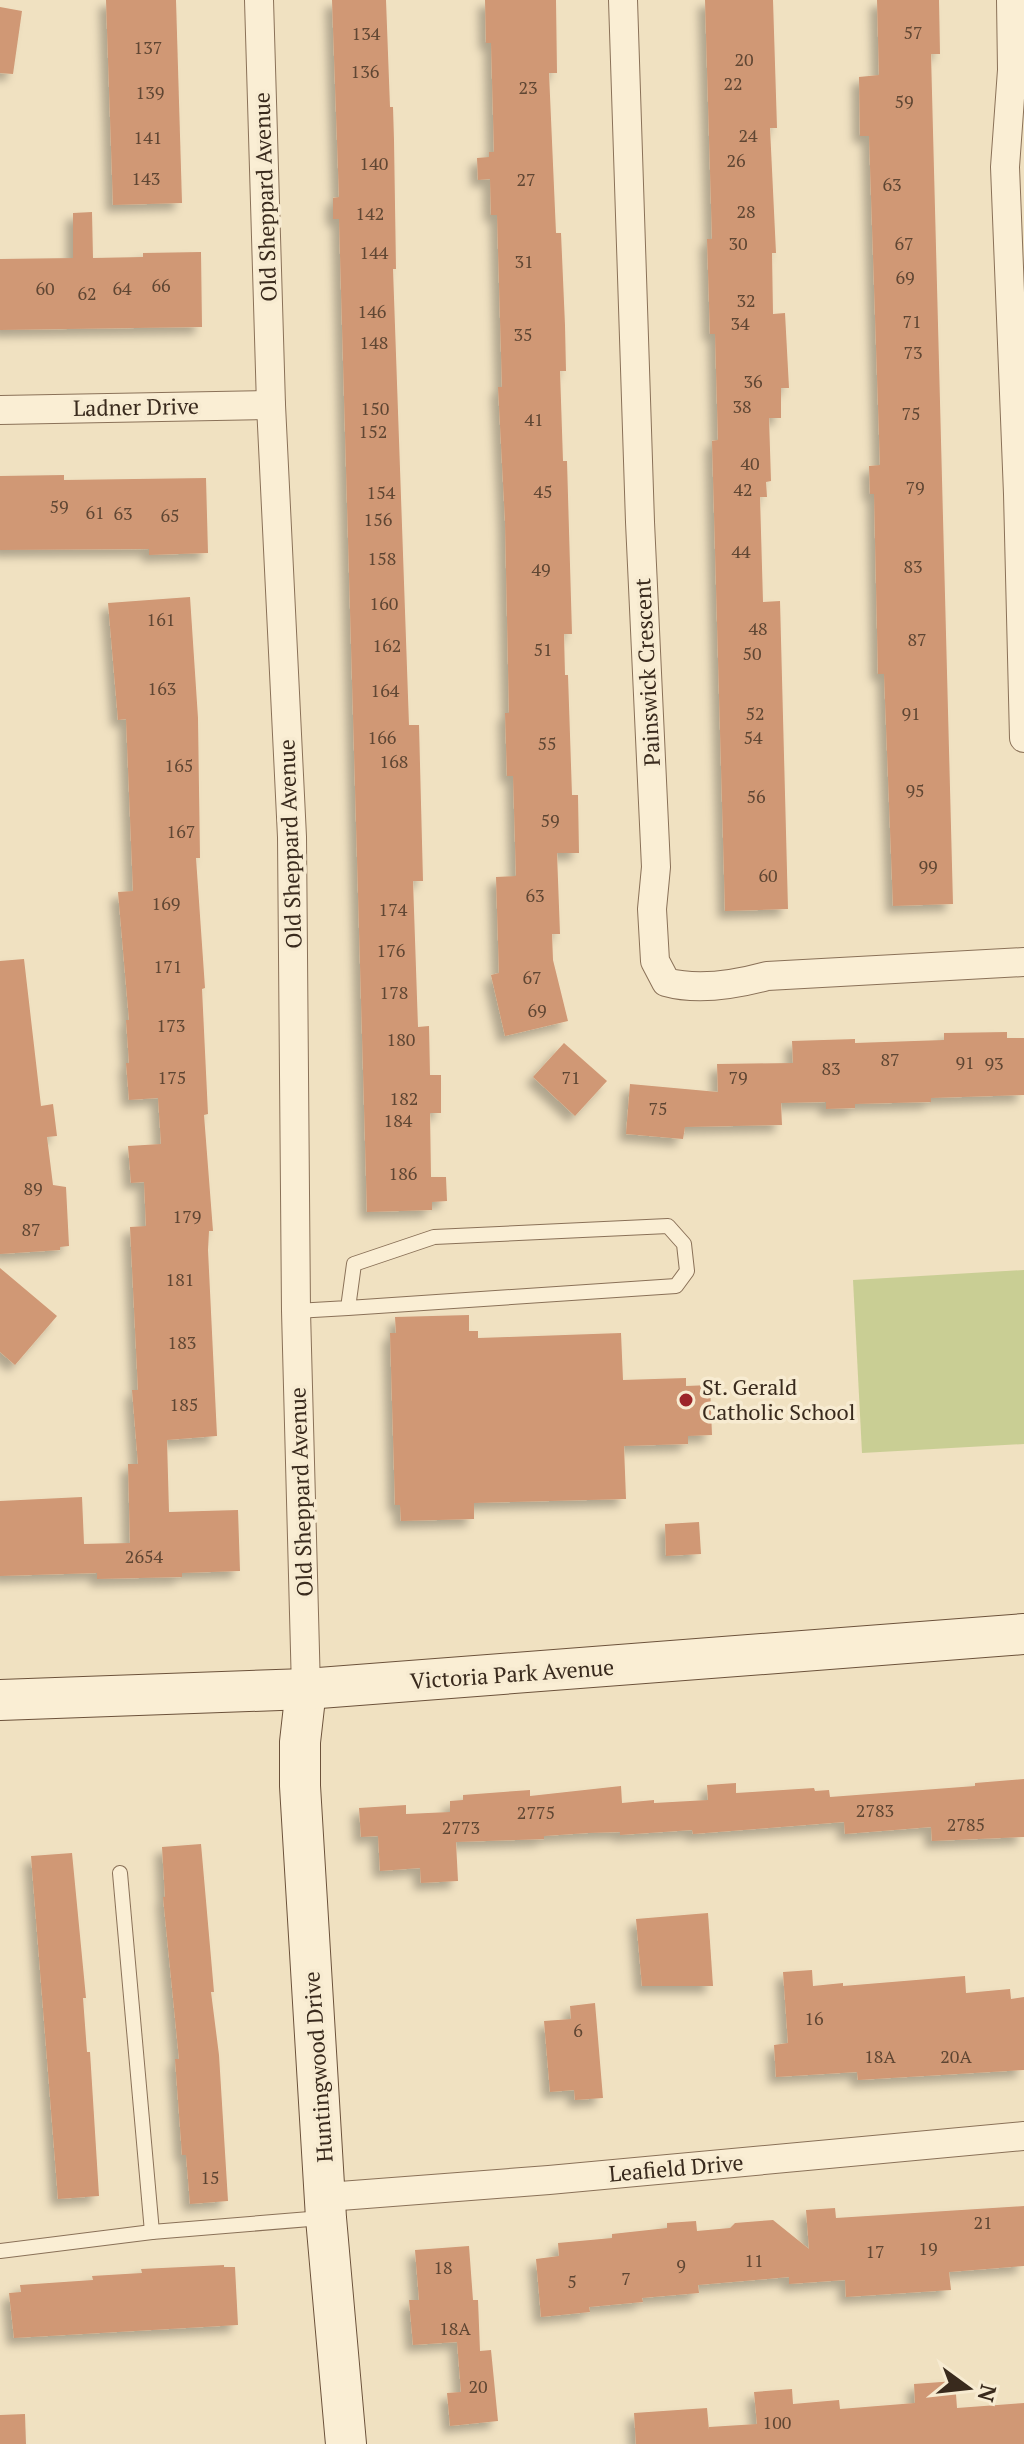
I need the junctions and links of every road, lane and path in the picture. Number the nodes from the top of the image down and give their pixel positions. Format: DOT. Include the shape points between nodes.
graph roads {
  1 [pos="259,0"];
  2 [pos="623,0"];
  3 [pos="1011,0"];
  4 [pos="271,405"];
  5 [pos="0,410"];
  6 [pos="1024,738"];
  7 [pos="1024,962"];
  8 [pos="348,1308"];
  9 [pos="296,1311"];
  10 [pos="1024,1634"];
  11 [pos="306,1689"];
  12 [pos="0,1700"];
  13 [pos="120,1873"];
  14 [pos="1024,2136"];
  15 [pos="327,2207"];
  16 [pos="152,2232"];
  17 [pos="0,2251"];
  18 [pos="346,2444"];
  1 -- 4 [label="street, Old Sheppard Avenue"];
  2 -- 7 [label="street, Painswick Crescent" via="656,867 655,961 666,982 686,987 767,976"];
  3 -- 6 [label="street" via="1005,167"];
  4 -- 5 [label="street, Ladner Drive"];
  4 -- 9 [label="street, Old Sheppard Avenue" via="292,837"];
  8 -- 8 [label="lane" via="676,1286 687,1271 684,1244 668,1226 434,1237 354,1264"];
  8 -- 9 [label="lane"];
  9 -- 11 [label="street, Old Sheppard Avenue"];
  10 -- 11 [label="main road, Victoria Park Avenue"];
  11 -- 12 [label="main road, Victoria Park Avenue"];
  11 -- 15 [label="main road, Huntingwood Drive" via="300,1786"];
  13 -- 16 [label="lane"];
  14 -- 15 [label="street, Leafield Drive" via="549,2180"];
  15 -- 16 [label="lane"];
  15 -- 18 [label="main road, Huntingwood Drive"];
  16 -- 17 [label="lane"];
}
